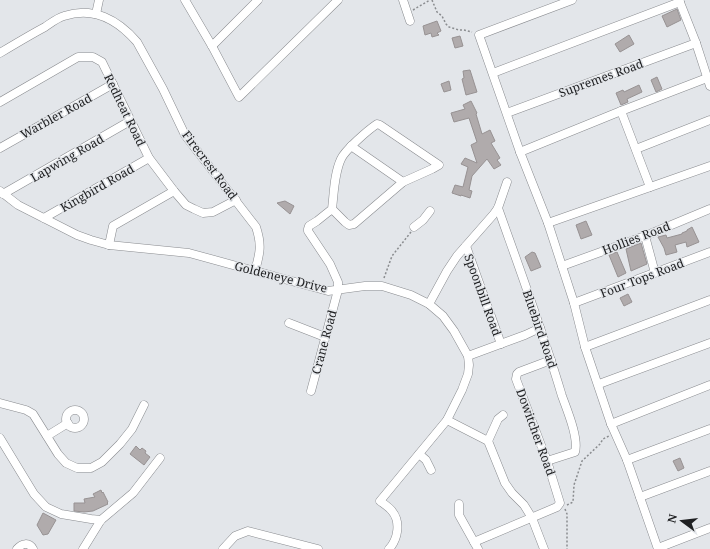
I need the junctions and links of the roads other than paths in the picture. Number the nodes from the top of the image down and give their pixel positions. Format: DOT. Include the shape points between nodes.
graph roads {
  1 [pos="99,0"];
  2 [pos="185,0"];
  3 [pos="258,0"];
  4 [pos="338,0"];
  5 [pos="403,0"];
  6 [pos="572,0"];
  7 [pos="680,1"];
  8 [pos="96,14"];
  9 [pos="410,21"];
  10 [pos="696,44"];
  11 [pos="212,46"];
  12 [pos="0,53"];
  13 [pos="493,73"];
  14 [pos="708,82"];
  15 [pos="113,84"];
  16 [pos="0,102"];
  17 [pos="621,111"];
  18 [pos="507,113"];
  19 [pos="710,120"];
  20 [pos="130,121"];
  21 [pos="351,146"];
  22 [pos="0,148"];
  23 [pos="636,149"];
  24 [pos="520,152"];
  25 [pos="149,158"];
  26 [pos="710,166"];
  27 [pos="402,182"];
  28 [pos="506,182"];
  29 [pos="650,187"];
  30 [pos="174,191"];
  31 [pos="2,192"];
  32 [pos="236,200"];
  33 [pos="332,208"];
  34 [pos="498,208"];
  35 [pos="710,209"];
  36 [pos="430,211"];
  37 [pos="44,218"];
  38 [pos="548,223"];
  39 [pos="414,227"];
  40 [pos="645,236"];
  41 [pos="109,244"];
  42 [pos="466,246"];
  43 [pos="710,252"];
  44 [pos="562,266"];
  45 [pos="256,271"];
  46 [pos="655,273"];
  47 [pos="338,290"];
  48 [pos="710,300"];
  49 [pos="574,303"];
  50 [pos="429,304"];
  51 [pos="289,322"];
  52 [pos="540,328"];
  53 [pos="325,337"];
  54 [pos="710,343"];
  55 [pos="501,344"];
  56 [pos="585,347"];
  57 [pos="468,356"];
  58 [pos="551,360"];
  59 [pos="598,384"];
  60 [pos="710,385"];
  61 [pos="311,391"];
  62 [pos="0,402"];
  63 [pos="144,405"];
  64 [pos="503,415"];
  65 [pos="447,420"];
  66 [pos="68,423"];
  67 [pos="612,424"];
  68 [pos="710,429"];
  69 [pos="46,436"];
  70 [pos="0,438"];
  71 [pos="488,441"];
  72 [pos="420,454"];
  73 [pos="160,458"];
  74 [pos="626,460"];
  75 [pos="547,461"];
  76 [pos="431,470"];
  77 [pos="710,471"];
  78 [pos="640,497"];
  79 [pos="459,504"];
  80 [pos="532,518"];
  81 [pos="101,520"];
  82 [pos="710,528"];
  83 [pos="224,544"];
  84 [pos="476,545"];
  85 [pos="658,548"];
  86 [pos="17,549"];
  87 [pos="33,549"];
  88 [pos="83,549"];
  89 [pos="318,549"];
  90 [pos="389,549"];
  91 [pos="544,549"];
  1 -- 8 [label="street"];
  2 -- 11 [label="street"];
  3 -- 11 [label="street"];
  4 -- 11 [label="street" via="239,97"];
  5 -- 9 [label="street"];
  6 -- 13 [label="street" via="480,34"];
  7 -- 10 [label="street"];
  7 -- 13 [label="street"];
  8 -- 12 [label="street, Firecrest Road" via="83,12 63,16"];
  8 -- 32 [label="street, Firecrest Road" via="115,22 137,42 185,135"];
  10 -- 14 [label="street"];
  10 -- 18 [label="street, Supremes Road"];
  13 -- 18 [label="street"];
  14 -- 17 [label="street"];
  15 -- 16 [label="street, Redheat Road" via="102,62 93,56 78,58"];
  15 -- 20 [label="street, Redheat Road"];
  15 -- 22 [label="street, Warbler Road"];
  17 -- 23 [label="street"];
  17 -- 24 [label="street"];
  18 -- 24 [label="street"];
  19 -- 23 [label="street"];
  20 -- 25 [label="street, Redheat Road"];
  20 -- 31 [label="street, Lapwing Road"];
  21 -- 27 [label="street"];
  21 -- 27 [label="street" via="377,124 439,165"];
  21 -- 33 [label="street" via="341,158 337,170"];
  23 -- 29 [label="street"];
  24 -- 38 [label="street"];
  25 -- 30 [label="street, Redheat Road"];
  25 -- 37 [label="street, Kingbird Road"];
  26 -- 29 [label="street"];
  27 -- 33 [label="street" via="354,224 349,225"];
  28 -- 34 [label="street"];
  29 -- 38 [label="street"];
  30 -- 32 [label="street, Redheat Road" via="186,205 203,213 213,212"];
  30 -- 41 [label="street" via="113,226"];
  31 -- 37 [label="street, Goldeneye Drive" via="18,205"];
  32 -- 45 [label="street, Firecrest Road" via="256,227 260,237"];
  33 -- 47 [label="street, Crane Road" via="309,226 308,231 330,264 338,282"];
  34 -- 42 [label="street"];
  34 -- 52 [label="street, Bluebird Road"];
  35 -- 40 [label="street, Hollies Road"];
  36 -- 39 [label="street"];
  37 -- 41 [label="street, Goldeneye Drive" via="77,235"];
  38 -- 44 [label="street"];
  40 -- 44 [label="street, Hollies Road"];
  40 -- 46 [label="street"];
  41 -- 45 [label="street, Goldeneye Drive" via="189,253"];
  42 -- 50 [label="street" via="447,270"];
  42 -- 55 [label="street, Spoonbill Road"];
  43 -- 46 [label="street, Four Tops Road"];
  44 -- 49 [label="street"];
  45 -- 47 [label="street, Goldeneye Drive" via="328,291"];
  46 -- 49 [label="street, Four Tops Road"];
  47 -- 50 [label="street, Goldeneye Drive" via="382,286"];
  47 -- 53 [label="street, Crane Road"];
  48 -- 56 [label="street"];
  49 -- 56 [label="street"];
  50 -- 57 [label="street, Goldeneye Drive" via="443,316"];
  51 -- 53 [label="street"];
  52 -- 55 [label="street"];
  52 -- 58 [label="street, Bluebird Road"];
  53 -- 61 [label="street, Crane Road"];
  54 -- 59 [label="street"];
  55 -- 57 [label="street"];
  56 -- 59 [label="street"];
  57 -- 65 [label="street" via="468,374"];
  58 -- 75 [label="street, Bluebird Road" via="574,431 576,447 575,452"];
  58 -- 75 [label="street, Dowitcher Road" via="519,372 516,379"];
  59 -- 67 [label="street"];
  60 -- 67 [label="street"];
  62 -- 69 [label="street" via="33,414"];
  63 -- 69 [label="street" via="132,429 120,444 102,462 91,468 77,468 66,463"];
  64 -- 71 [label="street" via="498,419"];
  65 -- 71 [label="street"];
  65 -- 72 [label="street"];
  66 -- 69 [label="street"];
  67 -- 74 [label="street"];
  68 -- 74 [label="street"];
  70 -- 81 [label="street" via="34,494 46,507 61,514"];
  71 -- 80 [label="street" via="504,483"];
  72 -- 76 [label="street"];
  72 -- 90 [label="street" via="380,501 396,516 397,537"];
  73 -- 81 [label="street" via="133,493"];
  74 -- 78 [label="street"];
  75 -- 80 [label="street, Dowitcher Road" via="560,503 557,507"];
  77 -- 78 [label="street"];
  78 -- 85 [label="street"];
  79 -- 84 [label="street" via="459,515"];
  80 -- 84 [label="street"];
  80 -- 91 [label="street"];
  81 -- 88 [label="street"];
  82 -- 85 [label="street"];
  83 -- 89 [label="street" via="248,531"];
  86 -- 87 [label="street" via="26,544"];
}
